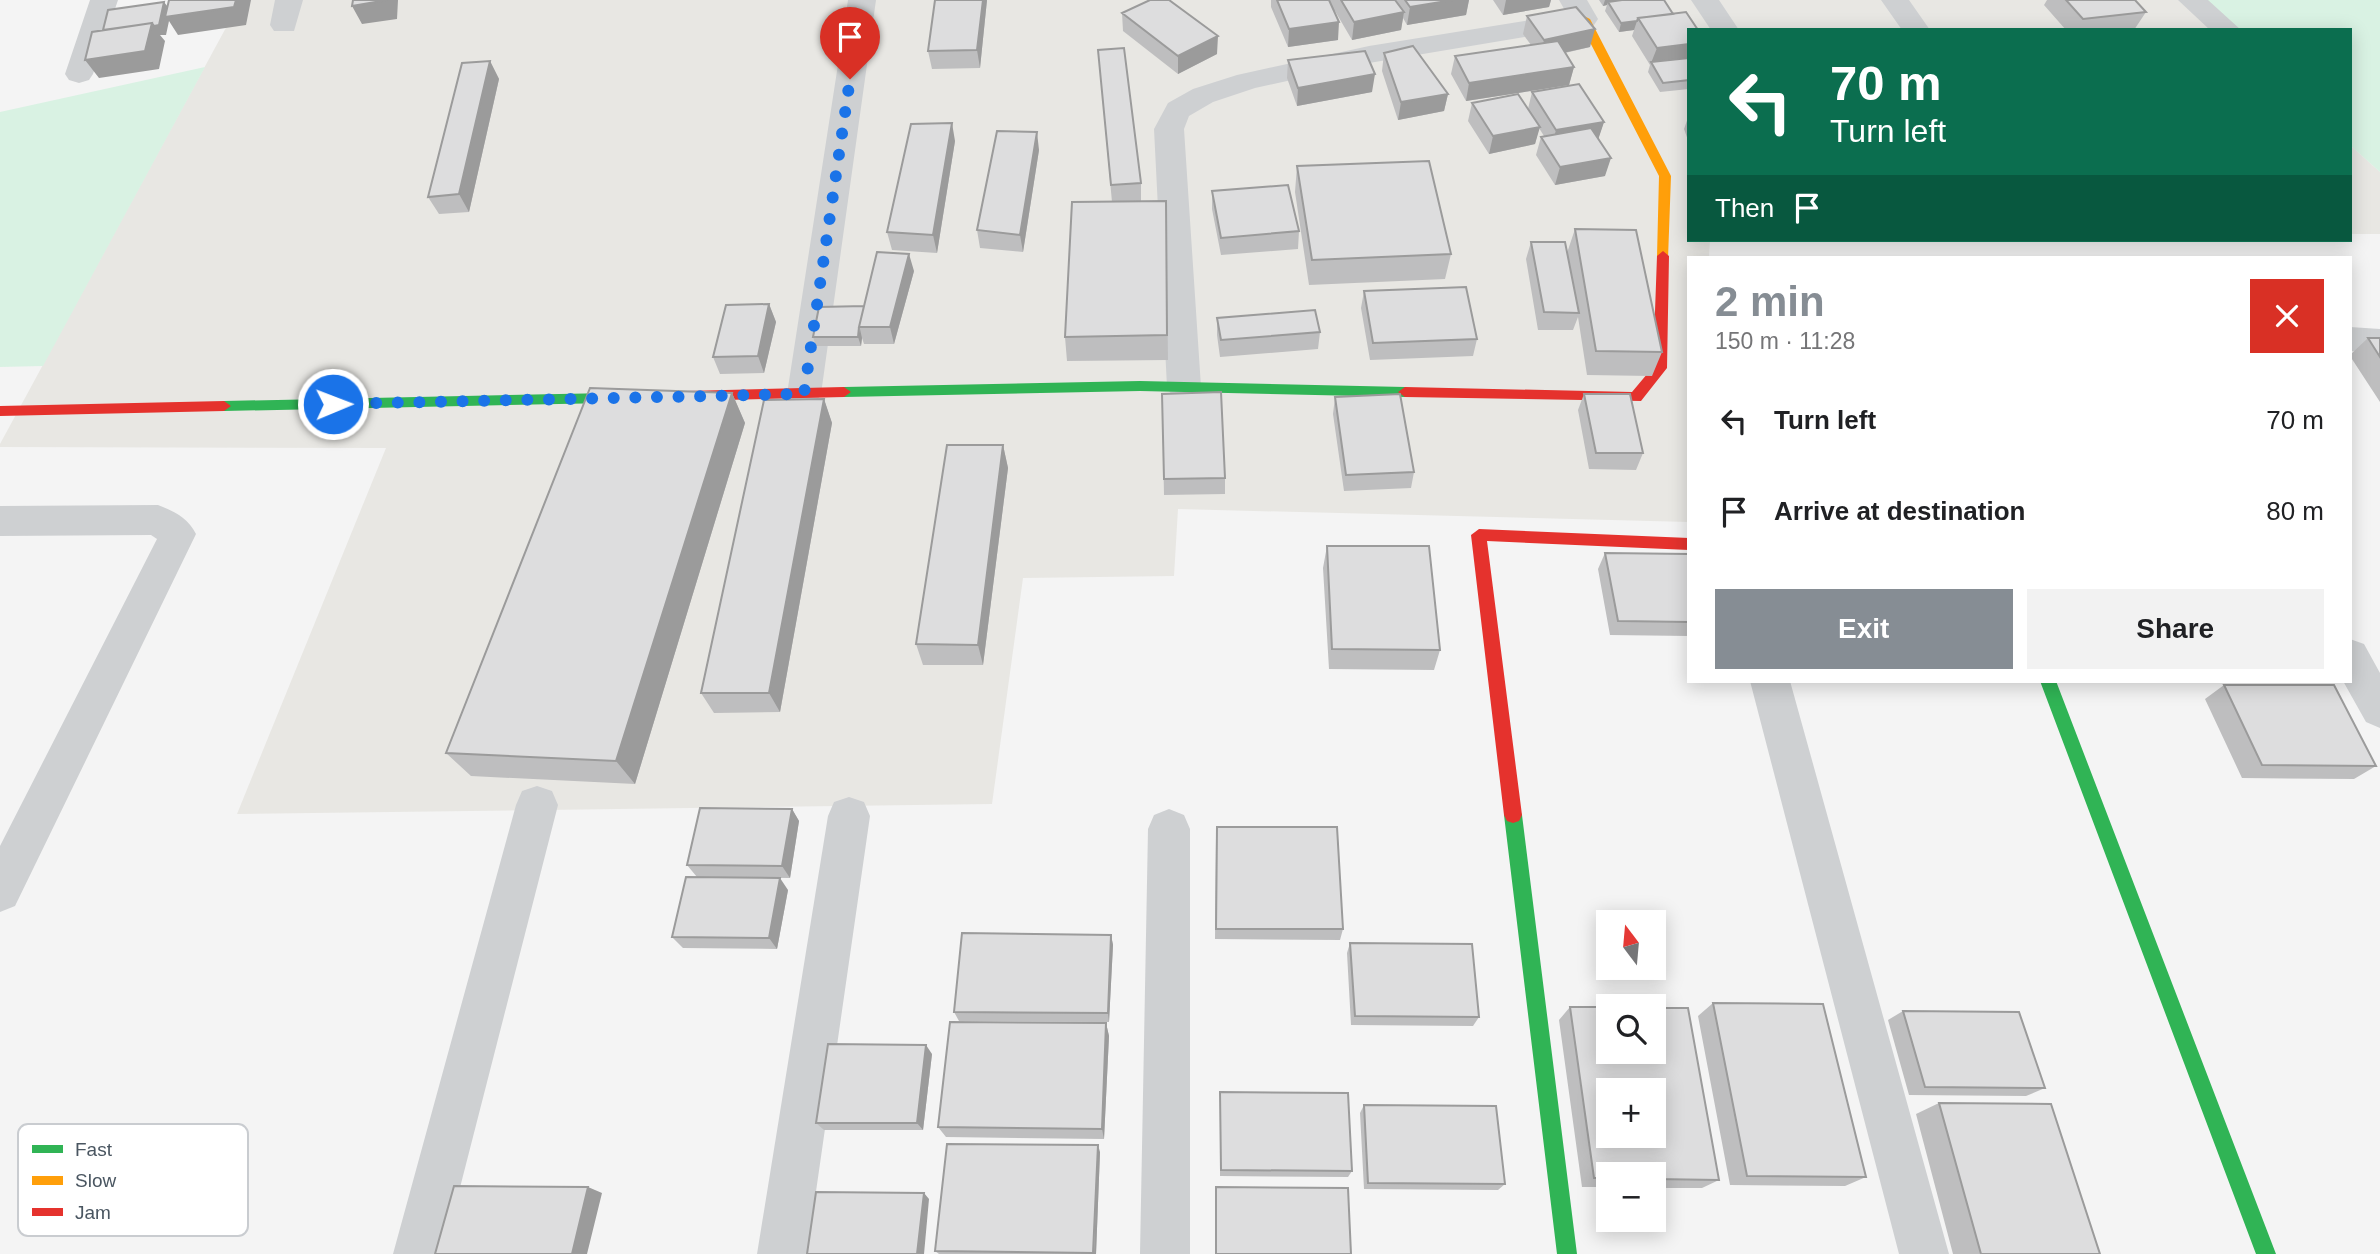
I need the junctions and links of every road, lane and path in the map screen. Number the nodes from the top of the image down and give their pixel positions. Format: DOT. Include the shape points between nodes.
graph roads {
  1 [pos="103,0"];
  2 [pos="862,0"];
  3 [pos="1705,0"];
  4 [pos="1895,0"];
  5 [pos="2192,0"];
  6 [pos="1579,9"];
  7 [pos="1725,28"];
  8 [pos="1915,28"];
  9 [pos="2225,28"];
  10 [pos="79,74"];
  11 [pos="2352,339"];
  12 [pos="2380,341"];
  13 [pos="1184,387"];
  14 [pos="804,394"];
  15 [pos="0,411"];
  16 [pos="0,520"];
  17 [pos="1687,544"];
  18 [pos="2352,660"];
  19 [pos="1771,683"];
  20 [pos="2049,683"];
  21 [pos="2380,710"];
  22 [pos="537,805"];
  23 [pos="849,816"];
  24 [pos="1168,829"];
  25 [pos="0,891"];
  26 [pos="418,1254"];
  27 [pos="782,1254"];
  28 [pos="1165,1254"];
  29 [pos="1567,1254"];
  30 [pos="1924,1254"];
  31 [pos="2266,1254"];
  1 -- 10 [label="street"];
  2 -- 14 [label="street"];
  3 -- 7 [label="street"];
  4 -- 8 [label="street"];
  5 -- 9 [label="street"];
  6 -- 13 [label="street" via="1282,72 1210,92 1178,109 1169,129"];
  6 -- 13 [label="street" via="1665,176 1660,368 1636,397"];
  11 -- 12 [label="street"];
  13 -- 14 [label="street"];
  14 -- 15 [label="street"];
  16 -- 25 [label="street" via="158,520 178,534"];
  17 -- 29 [label="street" via="1479,535"];
  18 -- 21 [label="street"];
  19 -- 30 [label="street"];
  20 -- 31 [label="street"];
  22 -- 26 [label="street"];
  23 -- 27 [label="street"];
  24 -- 28 [label="street"];
}
